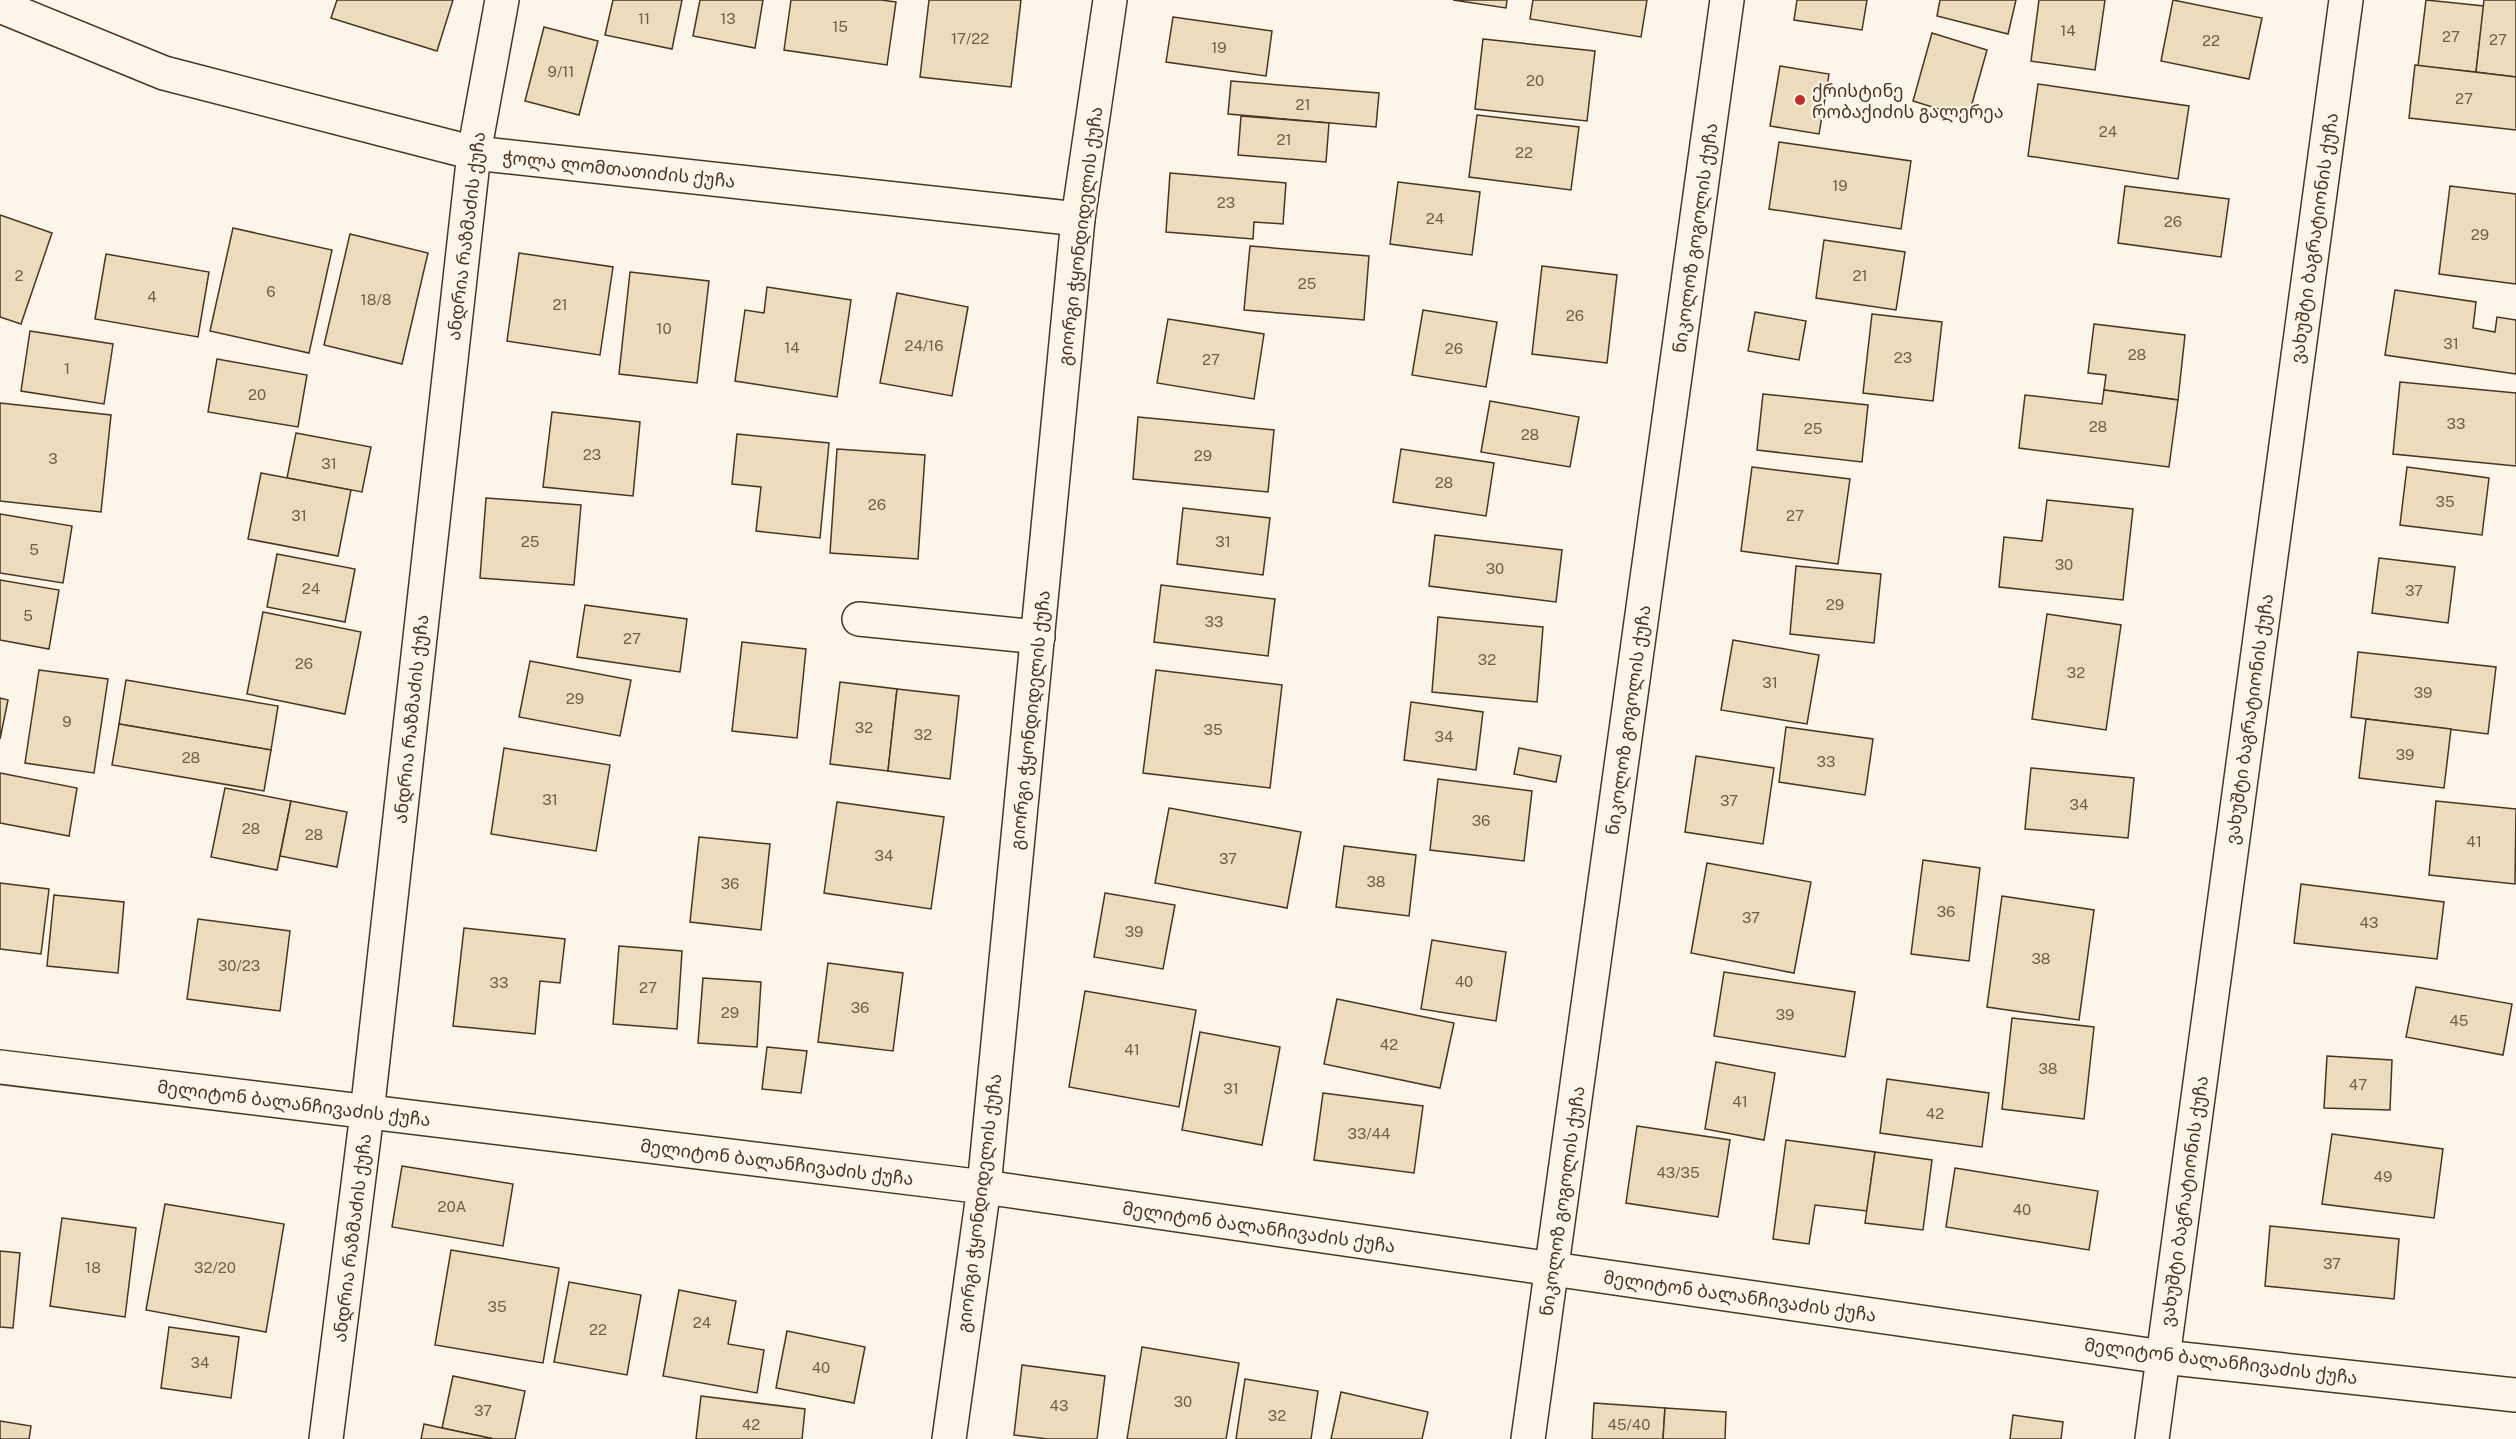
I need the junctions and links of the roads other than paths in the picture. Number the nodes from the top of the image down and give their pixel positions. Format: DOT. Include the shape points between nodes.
graph roads {
  1 [pos="502,0"];
  2 [pos="1110,0"];
  3 [pos="1727,0"];
  4 [pos="2346,0"];
  5 [pos="0,6"];
  6 [pos="474,153"];
  7 [pos="1078,219"];
  8 [pos="859,619"];
  9 [pos="1038,637"];
  10 [pos="0,1067"];
  11 [pos="367,1113"];
  12 [pos="984,1186"];
  13 [pos="1553,1270"];
  14 [pos="2163,1357"];
  15 [pos="2516,1395"];
  16 [pos="327,1439"];
  17 [pos="949,1439"];
  18 [pos="1528,1439"];
  19 [pos="2152,1439"];
  1 -- 6 [label="street, ანდრია რაზმაძის ქუჩა"];
  2 -- 7 [label="street, გიორგი ჭყონდიდელის ქუჩა"];
  3 -- 13 [label="street, ნიკოლოზ გოგოლის ქუჩა"];
  4 -- 14 [label="street, ვახუშტი ბაგრატიონის ქუჩა"];
  5 -- 6 [label="street, ჭოლა ლომთათიძის ქუჩა" via="164,73"];
  6 -- 7 [label="street, ჭოლა ლომთათიძის ქუჩა"];
  6 -- 11 [label="street, ანდრია რაზმაძის ქუჩა"];
  7 -- 9 [label="street, გიორგი ჭყონდიდელის ქუჩა"];
  8 -- 9 [label="street"];
  9 -- 12 [label="street, გიორგი ჭყონდიდელის ქუჩა"];
  10 -- 11 [label="street, მელიტონ ბალანჩივაძის ქუჩა"];
  11 -- 12 [label="street, მელიტონ ბალანჩივაძის ქუჩა"];
  11 -- 16 [label="street, ანდრია რაზმაძის ქუჩა"];
  12 -- 13 [label="street, მელიტონ ბალანჩივაძის ქუჩა"];
  12 -- 17 [label="street, გიორგი ჭყონდიდელის ქუჩა"];
  13 -- 14 [label="street, მელიტონ ბალანჩივაძის ქუჩა"];
  13 -- 18 [label="street, ნიკოლოზ გოგოლის ქუჩა"];
  14 -- 15 [label="street, მელიტონ ბალანჩივაძის ქუჩა"];
  14 -- 19 [label="street, ვახუშტი ბაგრატიონის ქუჩა"];
}
